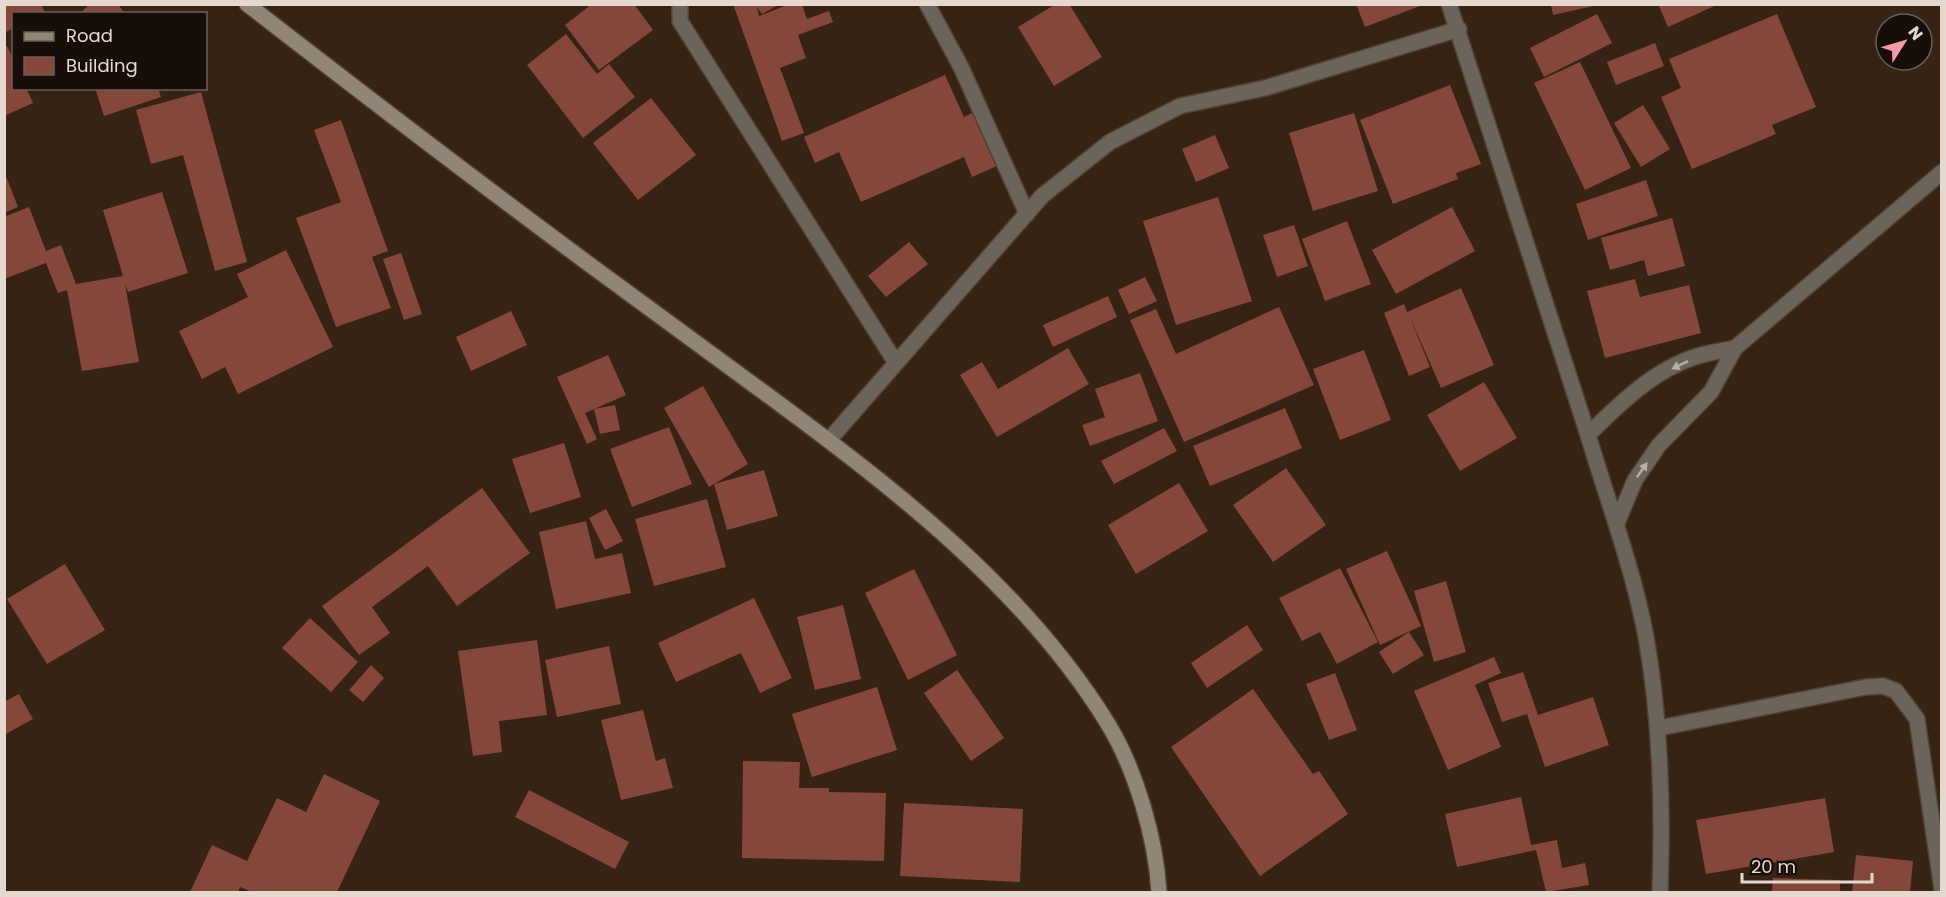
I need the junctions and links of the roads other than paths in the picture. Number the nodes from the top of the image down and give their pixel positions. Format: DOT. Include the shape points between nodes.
graph roads {
  1 [pos="247,4"];
  2 [pos="680,4"];
  3 [pos="927,4"];
  4 [pos="1449,4"];
  5 [pos="1459,29"];
  6 [pos="1941,172"];
  7 [pos="1027,214"];
  8 [pos="1735,348"];
  9 [pos="897,363"];
  10 [pos="1588,435"];
  11 [pos="829,440"];
  12 [pos="1617,523"];
  13 [pos="1659,728"];
  14 [pos="1941,890"];
  15 [pos="1159,892"];
  16 [pos="1660,892"];
  1 -- 11 [label="main road" via="538,227"];
  2 -- 9 [label="street" via="680,21"];
  3 -- 7 [label="street" via="962,67"];
  4 -- 5 [label="street"];
  5 -- 7 [label="street" via="1265,88 1180,106 1110,142 1042,196"];
  5 -- 10 [label="street"];
  6 -- 8 [label="street"];
  7 -- 9 [label="street"];
  8 -- 10 [label="street, one-way" via="1697,356 1660,374 1617,406"];
  12 -- 8 [label="street, one-way" via="1635,480 1659,445 1711,392"];
  9 -- 11 [label="street"];
  10 -- 12 [label="street"];
  11 -- 15 [label="main road" via="875,474 964,554 1047,637 1110,726 1136,787 1157,862"];
  12 -- 13 [label="street" via="1646,635"];
  13 -- 14 [label="street" via="1866,687 1883,686 1896,691 1917,719"];
  13 -- 16 [label="street"];
}
